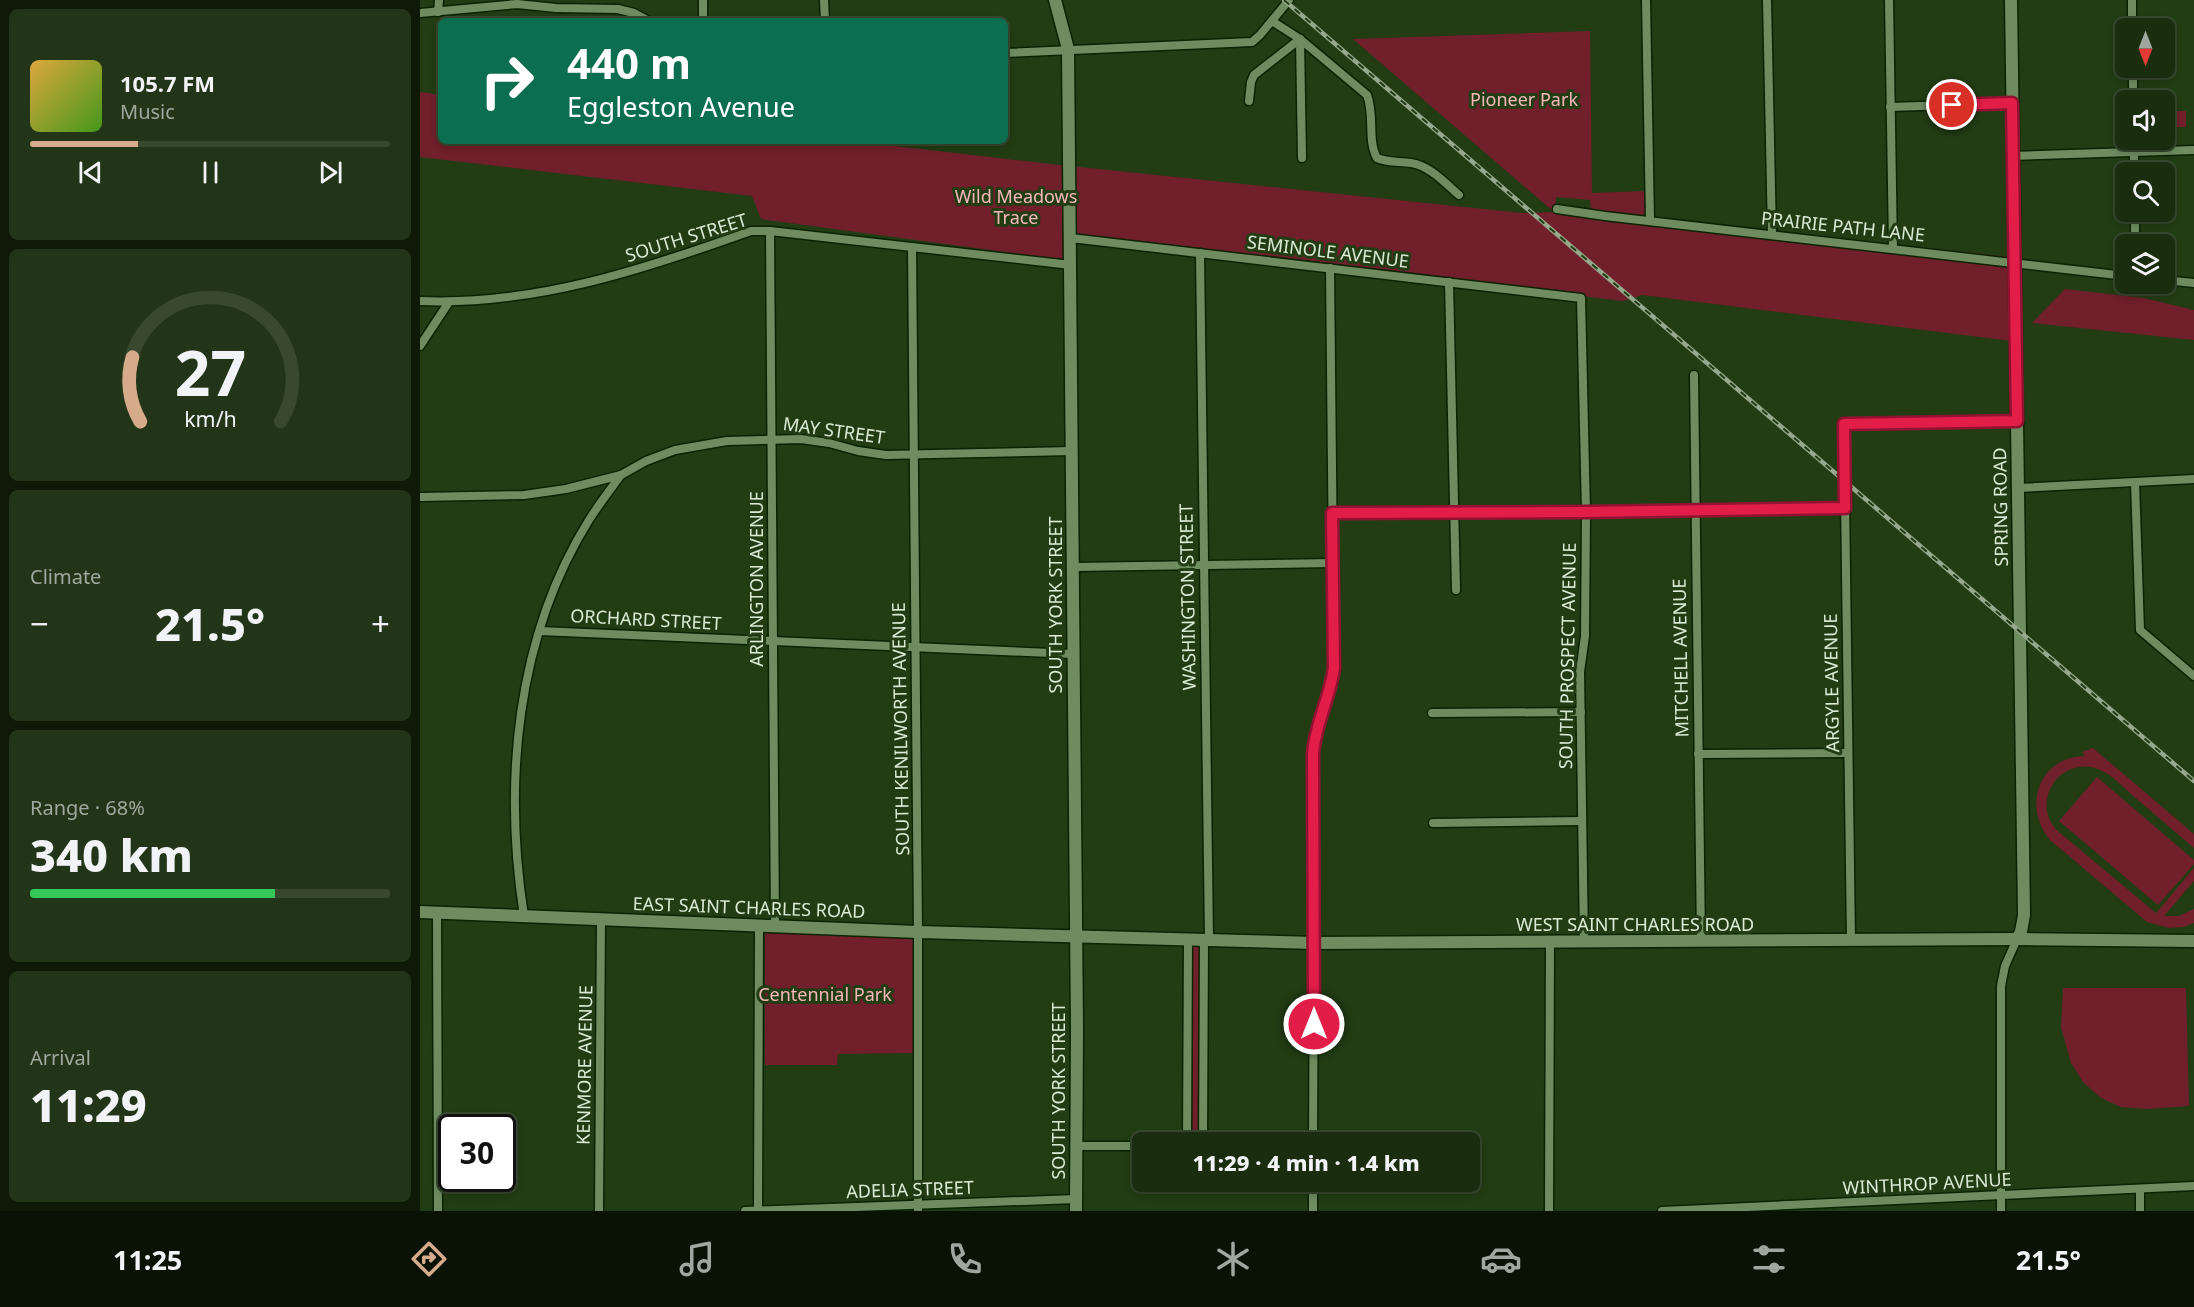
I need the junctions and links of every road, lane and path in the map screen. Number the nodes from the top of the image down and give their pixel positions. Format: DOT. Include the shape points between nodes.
graph roads {
  1 [pos="439,0"];
  2 [pos="703,0"];
  3 [pos="824,0"];
  4 [pos="1055,0"];
  5 [pos="1289,0"];
  6 [pos="1646,0"];
  7 [pos="1767,0"];
  8 [pos="1889,0"];
  9 [pos="2011,0"];
  10 [pos="2132,0"];
  11 [pos="580,4"];
  12 [pos="438,12"];
  13 [pos="420,13"];
  14 [pos="643,18"];
  15 [pos="703,18"];
  16 [pos="825,18"];
  17 [pos="2132,18"];
  18 [pos="1272,21"];
  19 [pos="1300,39"];
  20 [pos="1068,49"];
  21 [pos="1008,53"];
  22 [pos="1249,101"];
  23 [pos="2012,103"];
  24 [pos="1890,107"];
  25 [pos="2194,150"];
  26 [pos="2134,152"];
  27 [pos="2013,156"];
  28 [pos="1302,158"];
  29 [pos="2134,162"];
  30 [pos="1459,195"];
  31 [pos="1557,209"];
  32 [pos="1650,221"];
  33 [pos="770,231"];
  34 [pos="1772,235"];
  35 [pos="1071,238"];
  36 [pos="912,247"];
  37 [pos="1893,248"];
  38 [pos="1200,253"];
  39 [pos="2014,262"];
  40 [pos="1071,265"];
  41 [pos="1330,268"];
  42 [pos="2115,275"];
  43 [pos="2175,281"];
  44 [pos="1449,282"];
  45 [pos="2194,283"];
  46 [pos="1581,298"];
  47 [pos="420,301"];
  48 [pos="449,302"];
  49 [pos="420,346"];
  50 [pos="1694,375"];
  51 [pos="2017,421"];
  52 [pos="771,439"];
  53 [pos="1072,451"];
  54 [pos="914,454"];
  55 [pos="621,475"];
  56 [pos="2194,479"];
  57 [pos="2135,482"];
  58 [pos="2018,488"];
  59 [pos="420,497"];
  60 [pos="1845,508"];
  61 [pos="1695,511"];
  62 [pos="1586,512"];
  63 [pos="1332,513"];
  64 [pos="1454,513"];
  65 [pos="1333,563"];
  66 [pos="1203,565"];
  67 [pos="1073,567"];
  68 [pos="1456,590"];
  69 [pos="540,631"];
  70 [pos="773,641"];
  71 [pos="915,647"];
  72 [pos="1073,654"];
  73 [pos="2194,676"];
  74 [pos="1581,712"];
  75 [pos="1432,713"];
  76 [pos="1848,753"];
  77 [pos="1698,754"];
  78 [pos="1582,821"];
  79 [pos="1433,823"];
  80 [pos="420,912"];
  81 [pos="436,912"];
  82 [pos="524,916"];
  83 [pos="602,919"];
  84 [pos="759,925"];
  85 [pos="775,926"];
  86 [pos="918,932"];
  87 [pos="1076,936"];
  88 [pos="2016,939"];
  89 [pos="1188,940"];
  90 [pos="1206,940"];
  91 [pos="1851,941"];
  92 [pos="2194,941"];
  93 [pos="1550,942"];
  94 [pos="1584,942"];
  95 [pos="1701,942"];
  96 [pos="1314,943"];
  97 [pos="1186,1132"];
  98 [pos="1203,1132"];
  99 [pos="1313,1132"];
  100 [pos="1076,1146"];
  101 [pos="1132,1146"];
  102 [pos="2194,1186"];
  103 [pos="2140,1189"];
  104 [pos="1313,1192"];
  105 [pos="2001,1196"];
  106 [pos="1076,1205"];
  107 [pos="918,1208"];
  108 [pos="438,1211"];
  109 [pos="599,1211"];
  110 [pos="745,1211"];
  111 [pos="758,1211"];
  112 [pos="1313,1211"];
  113 [pos="1549,1211"];
  114 [pos="1662,1211"];
  115 [pos="2001,1211"];
  116 [pos="2140,1211"];
  1 -- 12 [label="street"];
  2 -- 15 [label="street"];
  3 -- 16 [label="street"];
  4 -- 20 [label="main road, SOUTH YORK STREET"];
  5 -- 18 [label="street"];
  6 -- 32 [label="street"];
  7 -- 34 [label="street"];
  8 -- 24 [label="street"];
  9 -- 23 [label="main road, SPRING ROAD"];
  10 -- 17 [label="street"];
  11 -- 12 [label="street" via="499,4"];
  11 -- 14 [label="street" via="618,9"];
  12 -- 13 [label="street"];
  18 -- 19 [label="street"];
  18 -- 20 [label="street" via="1256,40 1244,43"];
  19 -- 22 [label="street" via="1254,75"];
  19 -- 28 [label="street"];
  19 -- 30 [label="street" via="1367,95 1377,158 1427,167"];
  20 -- 21 [label="street"];
  20 -- 35 [label="main road, SOUTH YORK STREET"];
  23 -- 24 [label="street"];
  23 -- 27 [label="main road, SPRING ROAD"];
  24 -- 37 [label="street"];
  25 -- 26 [label="street"];
  26 -- 27 [label="street"];
  26 -- 29 [label="street"];
  27 -- 39 [label="main road, SPRING ROAD"];
  31 -- 32 [label="street, PRAIRIE PATH LANE"];
  32 -- 34 [label="street, PRAIRIE PATH LANE"];
  33 -- 36 [label="street, SOUTH STREET"];
  33 -- 48 [label="street, SOUTH STREET" via="751,231 592,282 523,295"];
  33 -- 52 [label="street, ARLINGTON AVENUE"];
  34 -- 37 [label="street, PRAIRIE PATH LANE"];
  35 -- 38 [label="street, SEMINOLE AVENUE"];
  35 -- 40 [label="main road, SOUTH YORK STREET"];
  36 -- 40 [label="street, SOUTH STREET"];
  36 -- 54 [label="street, SOUTH KENILWORTH AVENUE"];
  37 -- 39 [label="street, PRAIRIE PATH LANE"];
  38 -- 41 [label="street, SEMINOLE AVENUE"];
  38 -- 66 [label="street, WASHINGTON STREET"];
  39 -- 42 [label="street, PRAIRIE PATH LANE"];
  39 -- 51 [label="main road, SPRING ROAD"];
  40 -- 53 [label="main road, SOUTH YORK STREET"];
  41 -- 44 [label="street, SEMINOLE AVENUE"];
  41 -- 63 [label="street"];
  43 -- 45 [label="street"];
  44 -- 46 [label="street, SEMINOLE AVENUE"];
  44 -- 64 [label="street"];
  46 -- 62 [label="street, SOUTH PROSPECT AVENUE"];
  47 -- 48 [label="street, SOUTH STREET"];
  48 -- 49 [label="street"];
  50 -- 61 [label="street, MITCHELL AVENUE"];
  51 -- 58 [label="main road, SPRING ROAD"];
  51 -- 60 [label="street, ARGYLE AVENUE" via="1844,424"];
  52 -- 54 [label="street, MAY STREET" via="814,440 871,453"];
  52 -- 55 [label="street, MAY STREET" via="727,441 675,450"];
  52 -- 70 [label="street, ARLINGTON AVENUE"];
  53 -- 54 [label="street, MAY STREET"];
  53 -- 67 [label="main road, SOUTH YORK STREET"];
  54 -- 71 [label="street, SOUTH KENILWORTH AVENUE"];
  55 -- 59 [label="street, MAY STREET" via="532,494"];
  55 -- 69 [label="street" via="577,542"];
  56 -- 57 [label="street"];
  57 -- 58 [label="street"];
  57 -- 73 [label="street" via="2140,630"];
  58 -- 88 [label="main road, SPRING ROAD" via="2024,915"];
  60 -- 61 [label="street"];
  60 -- 76 [label="street, ARGYLE AVENUE"];
  61 -- 62 [label="street"];
  61 -- 77 [label="street, MITCHELL AVENUE"];
  62 -- 64 [label="street"];
  62 -- 74 [label="street, SOUTH PROSPECT AVENUE"];
  63 -- 64 [label="street"];
  63 -- 65 [label="street"];
  64 -- 68 [label="street"];
  65 -- 66 [label="street"];
  65 -- 96 [label="street" via="1334,668 1315,733 1313,754"];
  66 -- 67 [label="street"];
  66 -- 90 [label="street, WASHINGTON STREET"];
  67 -- 72 [label="main road, SOUTH YORK STREET"];
  69 -- 70 [label="street, ORCHARD STREET"];
  69 -- 82 [label="street" via="523,699 516,767 516,834"];
  70 -- 71 [label="street, ORCHARD STREET"];
  70 -- 85 [label="street, ARLINGTON AVENUE"];
  71 -- 72 [label="street, ORCHARD STREET"];
  71 -- 86 [label="street, SOUTH KENILWORTH AVENUE"];
  72 -- 87 [label="main road, SOUTH YORK STREET"];
  74 -- 75 [label="street"];
  74 -- 78 [label="street, SOUTH PROSPECT AVENUE"];
  76 -- 77 [label="street"];
  76 -- 91 [label="street, ARGYLE AVENUE"];
  77 -- 95 [label="street, MITCHELL AVENUE"];
  78 -- 79 [label="street"];
  78 -- 94 [label="street, SOUTH PROSPECT AVENUE"];
  80 -- 81 [label="main road, EAST SAINT CHARLES ROAD"];
  81 -- 82 [label="main road, EAST SAINT CHARLES ROAD"];
  81 -- 108 [label="street"];
  82 -- 83 [label="main road, EAST SAINT CHARLES ROAD"];
  83 -- 84 [label="main road, EAST SAINT CHARLES ROAD"];
  83 -- 109 [label="street, KENMORE AVENUE"];
  84 -- 85 [label="main road, EAST SAINT CHARLES ROAD"];
  84 -- 111 [label="street"];
  85 -- 86 [label="main road, EAST SAINT CHARLES ROAD"];
  86 -- 87 [label="main road, EAST SAINT CHARLES ROAD"];
  86 -- 107 [label="street, SOUTH KENILWORTH AVENUE"];
  87 -- 89 [label="main road, WEST SAINT CHARLES ROAD"];
  87 -- 100 [label="main road, SOUTH YORK STREET"];
  88 -- 91 [label="main road, WEST SAINT CHARLES ROAD"];
  88 -- 92 [label="main road, WEST SAINT CHARLES ROAD"];
  88 -- 105 [label="street" via="2001,986"];
  89 -- 90 [label="main road, WEST SAINT CHARLES ROAD"];
  89 -- 97 [label="street"];
  90 -- 96 [label="main road, WEST SAINT CHARLES ROAD"];
  90 -- 98 [label="street, WASHINGTON STREET"];
  91 -- 95 [label="main road, WEST SAINT CHARLES ROAD"];
  93 -- 94 [label="main road, WEST SAINT CHARLES ROAD"];
  93 -- 96 [label="main road, WEST SAINT CHARLES ROAD"];
  93 -- 113 [label="street"];
  94 -- 95 [label="main road, WEST SAINT CHARLES ROAD"];
  96 -- 99 [label="street"];
  100 -- 101 [label="street"];
  100 -- 106 [label="main road, SOUTH YORK STREET"];
  102 -- 103 [label="street, WINTHROP AVENUE"];
  103 -- 105 [label="street, WINTHROP AVENUE"];
  103 -- 116 [label="street"];
  104 -- 112 [label="street"];
  105 -- 114 [label="street, WINTHROP AVENUE"];
  105 -- 115 [label="street"];
  106 -- 107 [label="street, ADELIA STREET"];
  107 -- 111 [label="street, ADELIA STREET"];
  110 -- 111 [label="street, ADELIA STREET"];
}
